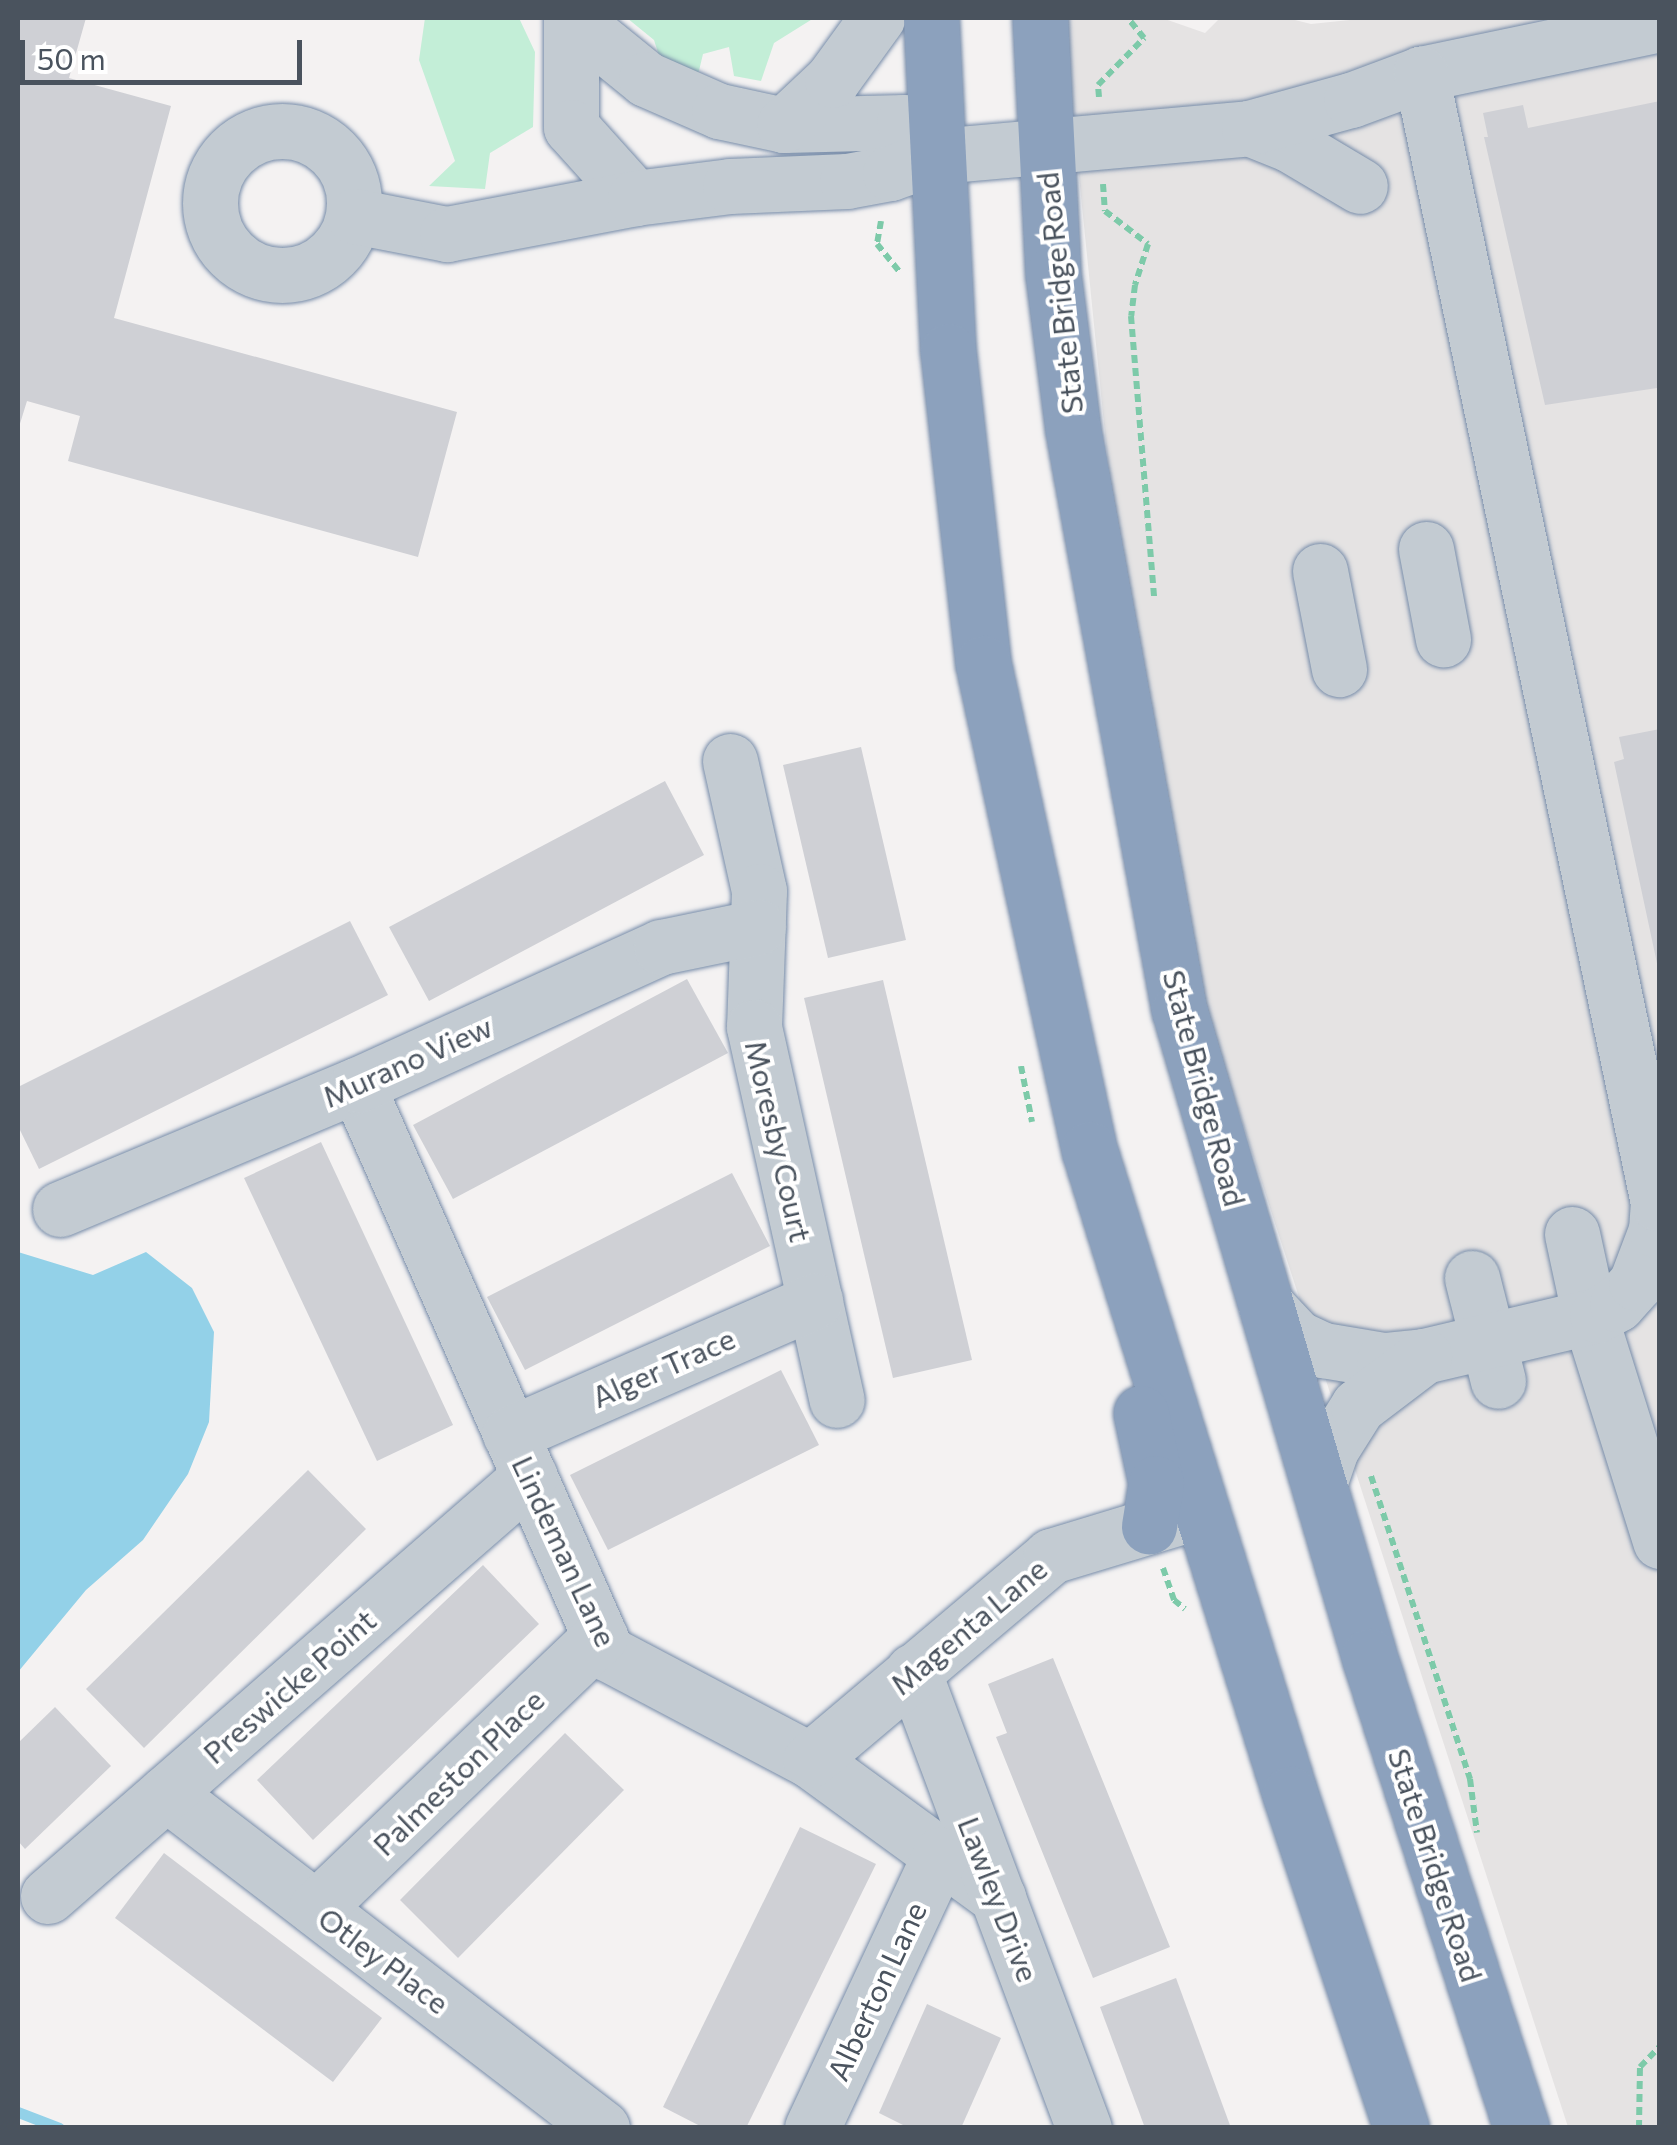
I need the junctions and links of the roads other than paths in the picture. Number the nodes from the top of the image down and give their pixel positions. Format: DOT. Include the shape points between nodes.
graph roads {
  1 [pos="571,18"];
  2 [pos="877,18"];
  3 [pos="931,18"];
  4 [pos="1040,18"];
  5 [pos="1660,24"];
  6 [pos="1422,74"];
  7 [pos="1351,100"];
  8 [pos="784,125"];
  9 [pos="1249,128"];
  10 [pos="1044,144"];
  11 [pos="938,156"];
  12 [pos="635,198"];
  13 [pos="354,216"];
  14 [pos="1426,549"];
  15 [pos="1320,571"];
  16 [pos="1443,640"];
  17 [pos="1339,669"];
  18 [pos="730,761"];
  19 [pos="758,927"];
  20 [pos="357,1085"];
  21 [pos="1089,1149"];
  22 [pos="60,1209"];
  23 [pos="1572,1234"];
  24 [pos="1472,1278"];
  25 [pos="815,1301"];
  26 [pos="1266,1305"];
  27 [pos="1590,1317"];
  28 [pos="1424,1356"];
  29 [pos="1492,1361"];
  30 [pos="837,1400"];
  31 [pos="520,1455"];
  32 [pos="1319,1484"];
  33 [pos="1203,1510"];
  34 [pos="1149,1526"];
  35 [pos="1660,1541"];
  36 [pos="600,1637"];
  37 [pos="913,1671"];
  38 [pos="810,1760"];
  39 [pos="166,1793"];
  40 [pos="940,1854"];
  41 [pos="48,1896"];
  42 [pos="998,1897"];
  43 [pos="316,1908"];
  44 [pos="602,2128"];
  45 [pos="812,2128"];
  46 [pos="1084,2128"];
  47 [pos="1401,2128"];
  48 [pos="1521,2128"];
  1 -- 8 [label="street" via="646,79 719,111"];
  1 -- 12 [label="street" via="571,127"];
  2 -- 8 [label="street" via="832,80"];
  3 -- 11 [label="highway"];
  4 -- 10 [label="highway, State Bridge Road"];
  5 -- 6 [label="street"];
  6 -- 7 [label="street"];
  6 -- 27 [label="street" via="1658,1203 1650,1257 1636,1282 1617,1304"];
  7 -- 9 [label="street"];
  7 -- 9 [label="street" via="1360,186"];
  8 -- 11 [label="street" via="904,122"];
  9 -- 10 [label="street"];
  10 -- 11 [label="street"];
  10 -- 26 [label="highway, State Bridge Road" via="1073,430 1179,1009"];
  11 -- 12 [label="street" via="847,181"];
  11 -- 21 [label="highway" via="948,351 982,664"];
  12 -- 13 [label="street" via="448,234"];
  14 -- 16 [label="street"];
  15 -- 17 [label="street"];
  18 -- 19 [label="street, Moresby Court" via="759,891"];
  19 -- 20 [label="street, Murano View" via="660,946"];
  19 -- 25 [label="street, Moresby Court" via="754,1027"];
  20 -- 22 [label="street, Murano View"];
  20 -- 31 [label="street, Lindeman Lane"];
  21 -- 33 [label="highway"];
  21 -- 34 [label="highway" via="1079,1164 1077,1212 1151,1442 1156,1483"];
  23 -- 27 [label="street"];
  24 -- 29 [label="street"];
  25 -- 30 [label="street, Moresby Court"];
  25 -- 31 [label="street, Alger Trace"];
  26 -- 28 [label="street" via="1297,1338 1323,1350 1369,1360"];
  26 -- 32 [label="highway, State Bridge Road"];
  27 -- 29 [label="street"];
  27 -- 35 [label="street"];
  28 -- 29 [label="street"];
  28 -- 32 [label="street" via="1358,1406"];
  31 -- 36 [label="street, Lindeman Lane"];
  31 -- 39 [label="street, Preswicke Point"];
  32 -- 48 [label="highway, State Bridge Road"];
  33 -- 34 [label="street, Magenta Lane"];
  33 -- 47 [label="highway"];
  34 -- 37 [label="street, Magenta Lane" via="1051,1556"];
  36 -- 38 [label="street, Lindeman Lane" via="607,1654"];
  36 -- 43 [label="street, Palmeston Place"];
  37 -- 38 [label="street, Magenta Lane"];
  37 -- 42 [label="street, Lawley Drive"];
  38 -- 40 [label="street, Lindeman Lane"];
  39 -- 41 [label="street, Preswicke Point"];
  39 -- 43 [label="street, Otley Place"];
  40 -- 42 [label="street, Lindeman Lane"];
  40 -- 45 [label="street, Alberton Lane"];
  42 -- 46 [label="street, Lawley Drive"];
  43 -- 44 [label="street, Otley Place"];
}
